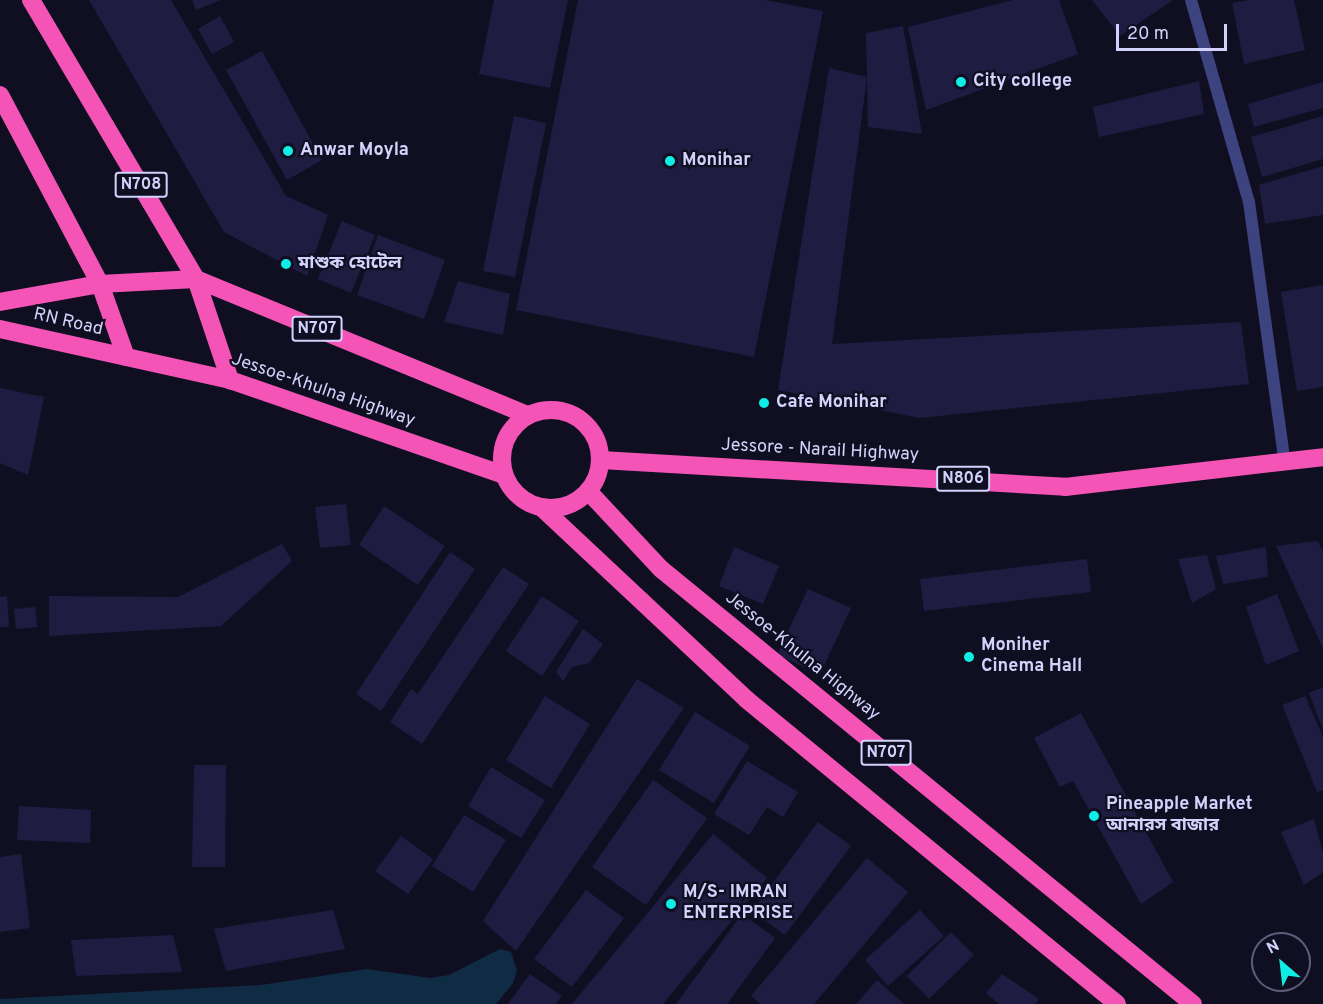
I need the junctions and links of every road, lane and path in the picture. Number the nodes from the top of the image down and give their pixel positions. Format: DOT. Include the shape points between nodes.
graph roads {
  1 [pos="31,0"];
  2 [pos="1191,0"];
  3 [pos="0,95"];
  4 [pos="196,279"];
  5 [pos="100,284"];
  6 [pos="0,302"];
  7 [pos="0,329"];
  8 [pos="126,357"];
  9 [pos="230,380"];
  10 [pos="528,415"];
  11 [pos="1323,457"];
  12 [pos="1284,459"];
  13 [pos="601,460"];
  14 [pos="504,475"];
  15 [pos="588,491"];
  16 [pos="542,507"];
  17 [pos="1116,1004"];
  18 [pos="1193,1004"];
  1 -- 4 [label="highway, N708"];
  2 -- 12 [label="street" via="1249,202"];
  3 -- 5 [label="highway"];
  4 -- 5 [label="highway, N707"];
  4 -- 9 [label="highway, N708"];
  4 -- 10 [label="highway, N707"];
  5 -- 6 [label="highway, RN Road / N707"];
  5 -- 8 [label="highway"];
  7 -- 8 [label="highway, RN Road / N707"];
  8 -- 9 [label="highway, Jessoe-Khulna Highway / N707"];
  9 -- 14 [label="highway, Jessoe-Khulna Highway / N707"];
  10 -- 13 [label="highway, N707" via="544,410 578,416 598,443"];
  10 -- 14 [label="highway" via="514,426 506,441 502,457"];
  11 -- 12 [label="highway, Jessore - Narail Highway / N806"];
  12 -- 13 [label="highway, Jessore - Narail Highway / N806" via="1065,487"];
  13 -- 15 [label="highway"];
  14 -- 16 [label="highway, N707" via="519,495"];
  15 -- 16 [label="highway" via="559,508"];
  15 -- 18 [label="highway, Jessoe-Khulna Highway / N707" via="661,569"];
  16 -- 17 [label="highway, N707" via="746,699"];
}
